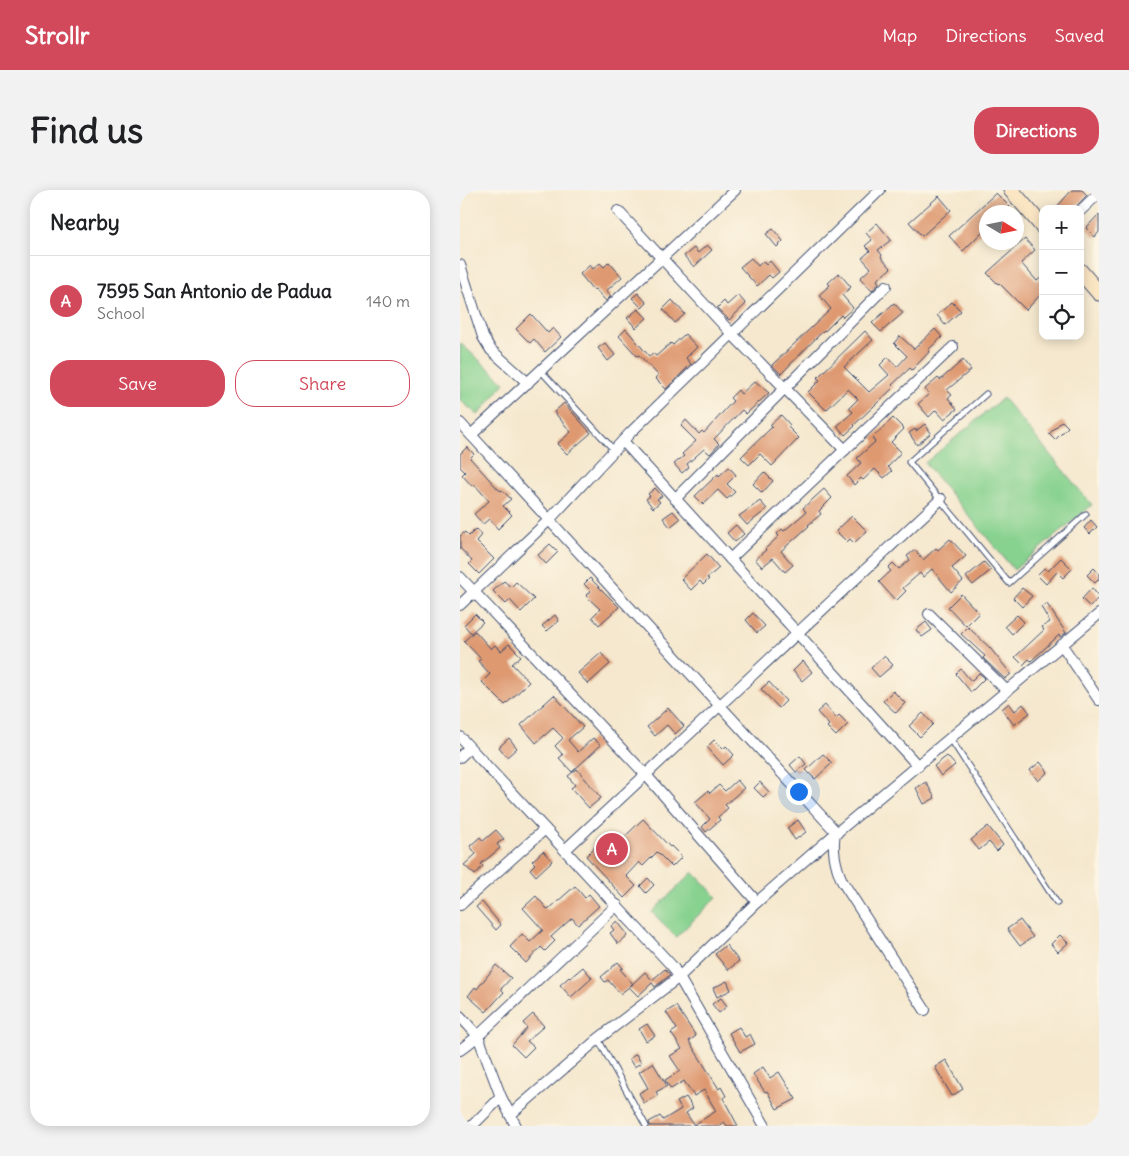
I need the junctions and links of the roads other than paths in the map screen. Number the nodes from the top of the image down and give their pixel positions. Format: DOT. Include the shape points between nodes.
graph roads {
  1 [pos="735,190"];
  2 [pos="880,190"];
  3 [pos="1011,190"];
  4 [pos="1099,193"];
  5 [pos="1084,207"];
  6 [pos="618,211"];
  7 [pos="1039,222"];
  8 [pos="662,258"];
  9 [pos="460,265"];
  10 [pos="1084,276"];
  11 [pos="886,286"];
  12 [pos="1099,293"];
  13 [pos="732,334"];
  14 [pos="953,347"];
  15 [pos="541,371"];
  16 [pos="528,383"];
  17 [pos="785,388"];
  18 [pos="986,394"];
  19 [pos="460,423"];
  20 [pos="471,435"];
  21 [pos="622,441"];
  22 [pos="614,450"];
  23 [pos="845,450"];
  24 [pos="675,499"];
  25 [pos="940,500"];
  26 [pos="1086,514"];
  27 [pos="549,520"];
  28 [pos="730,560"];
  29 [pos="460,577"];
  30 [pos="474,591"];
  31 [pos="460,605"];
  32 [pos="929,614"];
  33 [pos="1099,614"];
  34 [pos="796,634"];
  35 [pos="1062,645"];
  36 [pos="1007,690"];
  37 [pos="1099,700"];
  38 [pos="720,706"];
  39 [pos="460,738"];
  40 [pos="950,738"];
  41 [pos="470,748"];
  42 [pos="460,757"];
  43 [pos="918,766"];
  44 [pos="646,775"];
  45 [pos="545,830"];
  46 [pos="836,834"];
  47 [pos="565,850"];
  48 [pos="757,902"];
  49 [pos="1057,903"];
  50 [pos="617,905"];
  51 [pos="460,906"];
  52 [pos="679,976"];
  53 [pos="925,1010"];
  54 [pos="460,1016"];
  55 [pos="478,1036"];
  56 [pos="598,1040"];
  57 [pos="460,1050"];
  58 [pos="501,1097"];
  59 [pos="510,1115"];
  60 [pos="472,1126"];
  61 [pos="516,1126"];
  62 [pos="646,1126"];
  63 [pos="765,1126"];
  1 -- 8 [label="street"];
  2 -- 13 [label="street"];
  3 -- 7 [label="street"];
  4 -- 5 [label="street"];
  6 -- 8 [label="street"];
  8 -- 13 [label="street"];
  8 -- 15 [label="street"];
  9 -- 16 [label="street" via="483,337 491,350"];
  10 -- 12 [label="street"];
  11 -- 17 [label="street"];
  13 -- 17 [label="street"];
  13 -- 21 [label="street"];
  14 -- 23 [label="street"];
  15 -- 16 [label="street"];
  15 -- 22 [label="lane"];
  16 -- 20 [label="street"];
  17 -- 23 [label="street"];
  17 -- 24 [label="street"];
  18 -- 25 [label="lane" via="909,462"];
  19 -- 20 [label="street"];
  20 -- 27 [label="street"];
  21 -- 22 [label="street"];
  21 -- 24 [label="street"];
  22 -- 27 [label="street"];
  23 -- 28 [label="street"];
  24 -- 28 [label="street"];
  25 -- 26 [label="lane" via="1009,582"];
  25 -- 34 [label="street"];
  27 -- 30 [label="street"];
  27 -- 38 [label="street"];
  28 -- 34 [label="street"];
  29 -- 30 [label="street"];
  30 -- 31 [label="street"];
  30 -- 44 [label="street"];
  32 -- 36 [label="street"];
  33 -- 35 [label="street"];
  34 -- 38 [label="street"];
  34 -- 43 [label="street"];
  35 -- 36 [label="street"];
  35 -- 37 [label="street"];
  36 -- 40 [label="street"];
  38 -- 44 [label="street"];
  38 -- 46 [label="street"];
  39 -- 41 [label="street"];
  40 -- 43 [label="street"];
  40 -- 49 [label="lane"];
  41 -- 42 [label="street"];
  41 -- 45 [label="street"];
  43 -- 46 [label="street"];
  44 -- 47 [label="street"];
  44 -- 48 [label="street"];
  45 -- 47 [label="street"];
  45 -- 51 [label="street"];
  46 -- 48 [label="street"];
  46 -- 53 [label="street" via="836,862 842,881"];
  47 -- 50 [label="street"];
  48 -- 52 [label="street"];
  50 -- 52 [label="street"];
  50 -- 55 [label="street"];
  52 -- 56 [label="street"];
  52 -- 63 [label="street"];
  54 -- 55 [label="street"];
  55 -- 57 [label="street"];
  55 -- 58 [label="street"];
  56 -- 59 [label="street"];
  56 -- 62 [label="lane"];
  58 -- 59 [label="street"];
  58 -- 60 [label="street"];
  59 -- 61 [label="street"];
}
